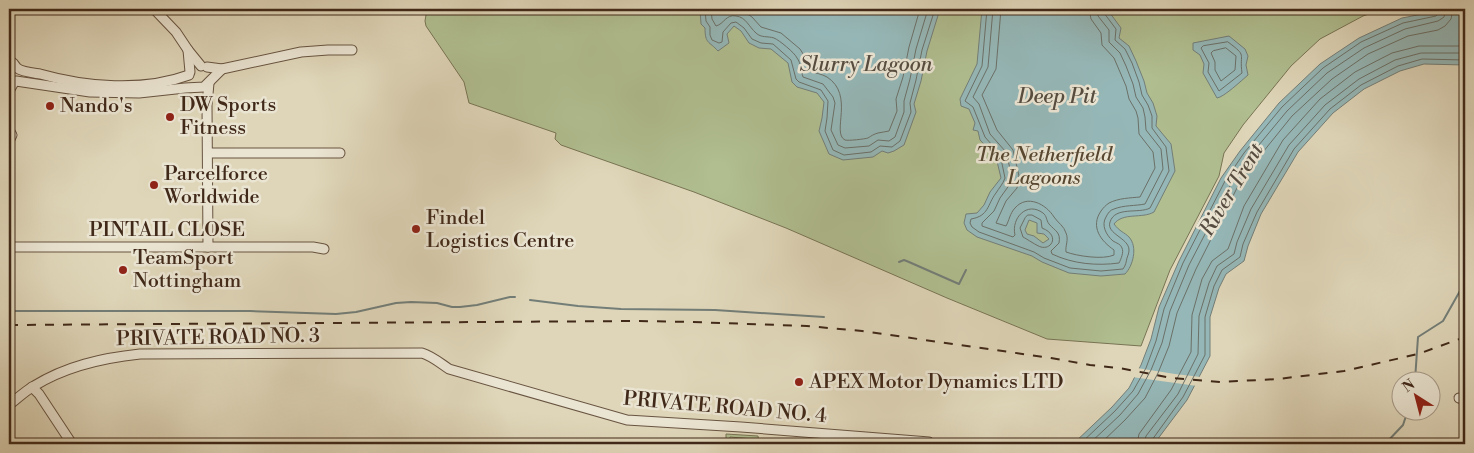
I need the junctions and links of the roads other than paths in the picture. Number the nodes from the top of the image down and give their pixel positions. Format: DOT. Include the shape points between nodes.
graph roads {
  1 [pos="154,9"];
  2 [pos="188,50"];
  3 [pos="352,50"];
  4 [pos="9,61"];
  5 [pos="204,66"];
  6 [pos="18,68"];
  7 [pos="222,68"];
  8 [pos="189,73"];
  9 [pos="210,81"];
  10 [pos="12,84"];
  11 [pos="196,87"];
  12 [pos="9,104"];
  13 [pos="207,104"];
  14 [pos="9,128"];
  15 [pos="9,141"];
  16 [pos="208,153"];
  17 [pos="340,153"];
  18 [pos="9,247"];
  19 [pos="208,247"];
  20 [pos="324,249"];
  21 [pos="437,361"];
  22 [pos="32,387"];
  23 [pos="9,405"];
  24 [pos="928,442"];
  25 [pos="72,444"];
  1 -- 2 [label="street"];
  2 -- 5 [label="street"];
  2 -- 8 [label="street"];
  3 -- 7 [label="street" via="301,52"];
  4 -- 6 [label="street"];
  5 -- 7 [label="street"];
  5 -- 8 [label="street" via="196,66"];
  5 -- 9 [label="street" via="210,71"];
  6 -- 8 [label="street" via="54,78 103,85 163,82"];
  6 -- 10 [label="street" via="18,77"];
  7 -- 9 [label="street"];
  8 -- 11 [label="street" via="191,84"];
  9 -- 11 [label="street" via="204,87"];
  9 -- 13 [label="street"];
  10 -- 11 [label="street" via="90,92 148,92"];
  10 -- 12 [label="street"];
  11 -- 13 [label="street"];
  13 -- 16 [label="street"];
  14 -- 15 [label="street" via="12,135"];
  16 -- 17 [label="street"];
  16 -- 19 [label="street"];
  18 -- 19 [label="street, PINTAIL CLOSE"];
  19 -- 20 [label="street, PINTAIL CLOSE"];
  21 -- 22 [label="street, PRIVATE ROAD NO. 3" via="422,353 140,354 112,356 79,365"];
  21 -- 24 [label="street, PRIVATE ROAD NO. 4" via="449,369 627,420"];
  22 -- 23 [label="street, PRIVATE ROAD NO. 3"];
  22 -- 25 [label="street"];
}
